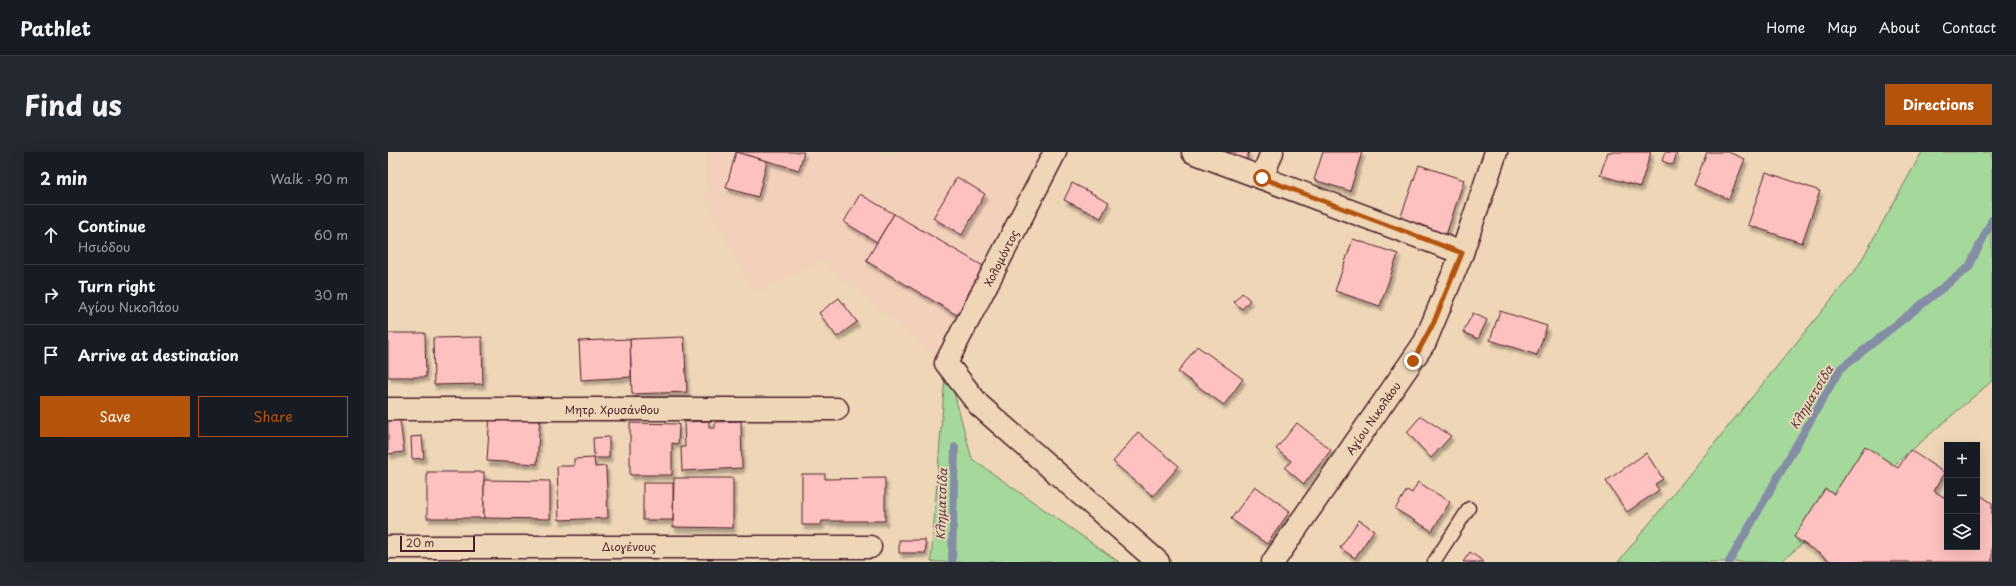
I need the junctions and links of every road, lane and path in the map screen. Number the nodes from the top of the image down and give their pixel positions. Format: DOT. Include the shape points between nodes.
graph roads {
  1 [pos="1055,152"];
  2 [pos="1193,152"];
  3 [pos="1272,152"];
  4 [pos="1496,152"];
  5 [pos="1262,178"];
  6 [pos="1462,253"];
  7 [pos="388,409"];
  8 [pos="836,409"];
  9 [pos="1469,508"];
  10 [pos="388,547"];
  11 [pos="870,547"];
  12 [pos="1158,562"];
  13 [pos="1273,562"];
  14 [pos="1434,562"];
  1 -- 12 [label="street, Χολομόντος" via="946,363 979,405"];
  2 -- 5 [label="street"];
  3 -- 5 [label="street"];
  4 -- 6 [label="street, Αγίου Νικολάου"];
  5 -- 6 [label="street"];
  6 -- 13 [label="street, Αγίου Νικολάου" via="1434,322 1417,355"];
  7 -- 8 [label="street, Μητρ. Χρυσάνθου"];
  9 -- 14 [label="lane"];
  10 -- 11 [label="street, Διογένους"];
}
